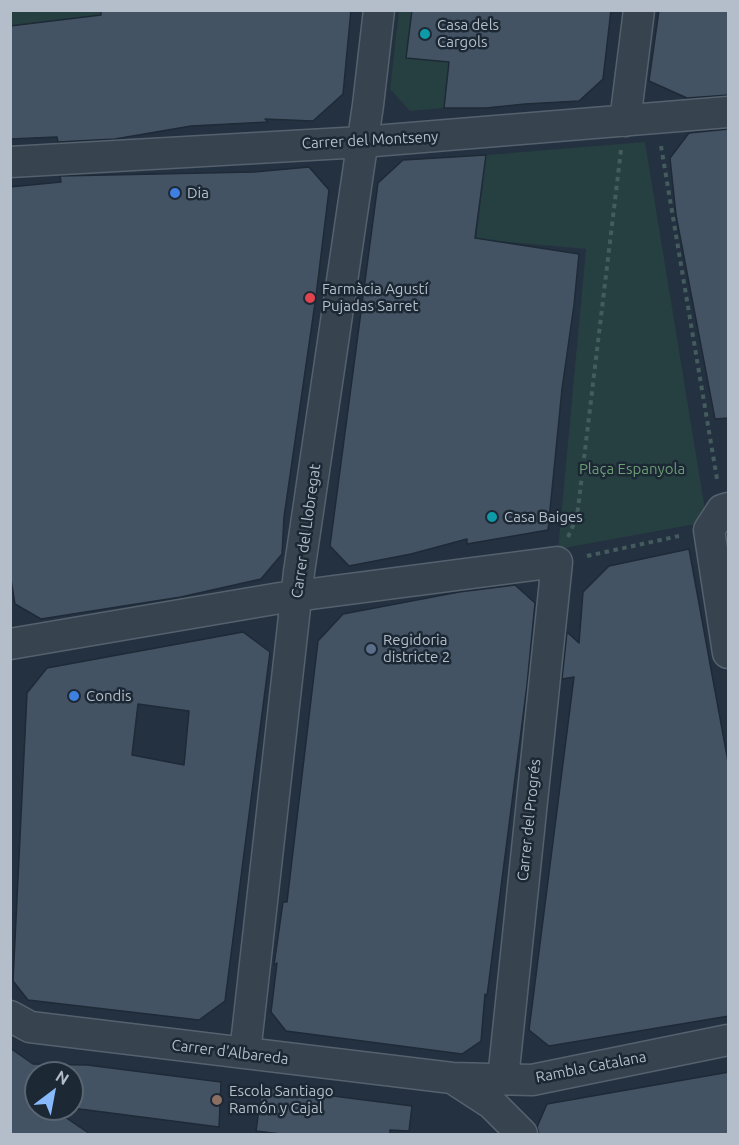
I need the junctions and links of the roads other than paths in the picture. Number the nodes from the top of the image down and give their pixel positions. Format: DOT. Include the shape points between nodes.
graph roads {
  1 [pos="379,10"];
  2 [pos="639,10"];
  3 [pos="729,112"];
  4 [pos="624,133"];
  5 [pos="362,142"];
  6 [pos="10,162"];
  7 [pos="720,516"];
  8 [pos="296,596"];
  9 [pos="10,644"];
  10 [pos="729,653"];
  11 [pos="10,1016"];
  12 [pos="729,1040"];
  13 [pos="245,1053"];
  14 [pos="452,1078"];
  15 [pos="503,1079"];
  16 [pos="532,1080"];
  17 [pos="519,1131"];
  1 -- 5 [label="street, Carrer del Llobregat"];
  2 -- 4 [label="street"];
  3 -- 4 [label="street, Carrer del Montseny"];
  4 -- 5 [label="street, Carrer del Montseny"];
  5 -- 6 [label="street, Carrer del Montseny"];
  5 -- 8 [label="street, Carrer del Llobregat"];
  7 -- 10 [label="street"];
  8 -- 9 [label="street"];
  8 -- 13 [label="street, Carrer del Llobregat"];
  8 -- 15 [label="street, Carrer del Progrés" via="556,562"];
  11 -- 13 [label="street, Carrer d'Albareda" via="30,1027"];
  12 -- 16 [label="street, Rambla Catalana"];
  13 -- 14 [label="street, Carrer d'Albareda"];
  14 -- 15 [label="street, Rambla Catalana"];
  14 -- 17 [label="street" via="492,1104"];
  15 -- 16 [label="street, Rambla Catalana"];
  16 -- 17 [label="street" via="517,1104"];
}
